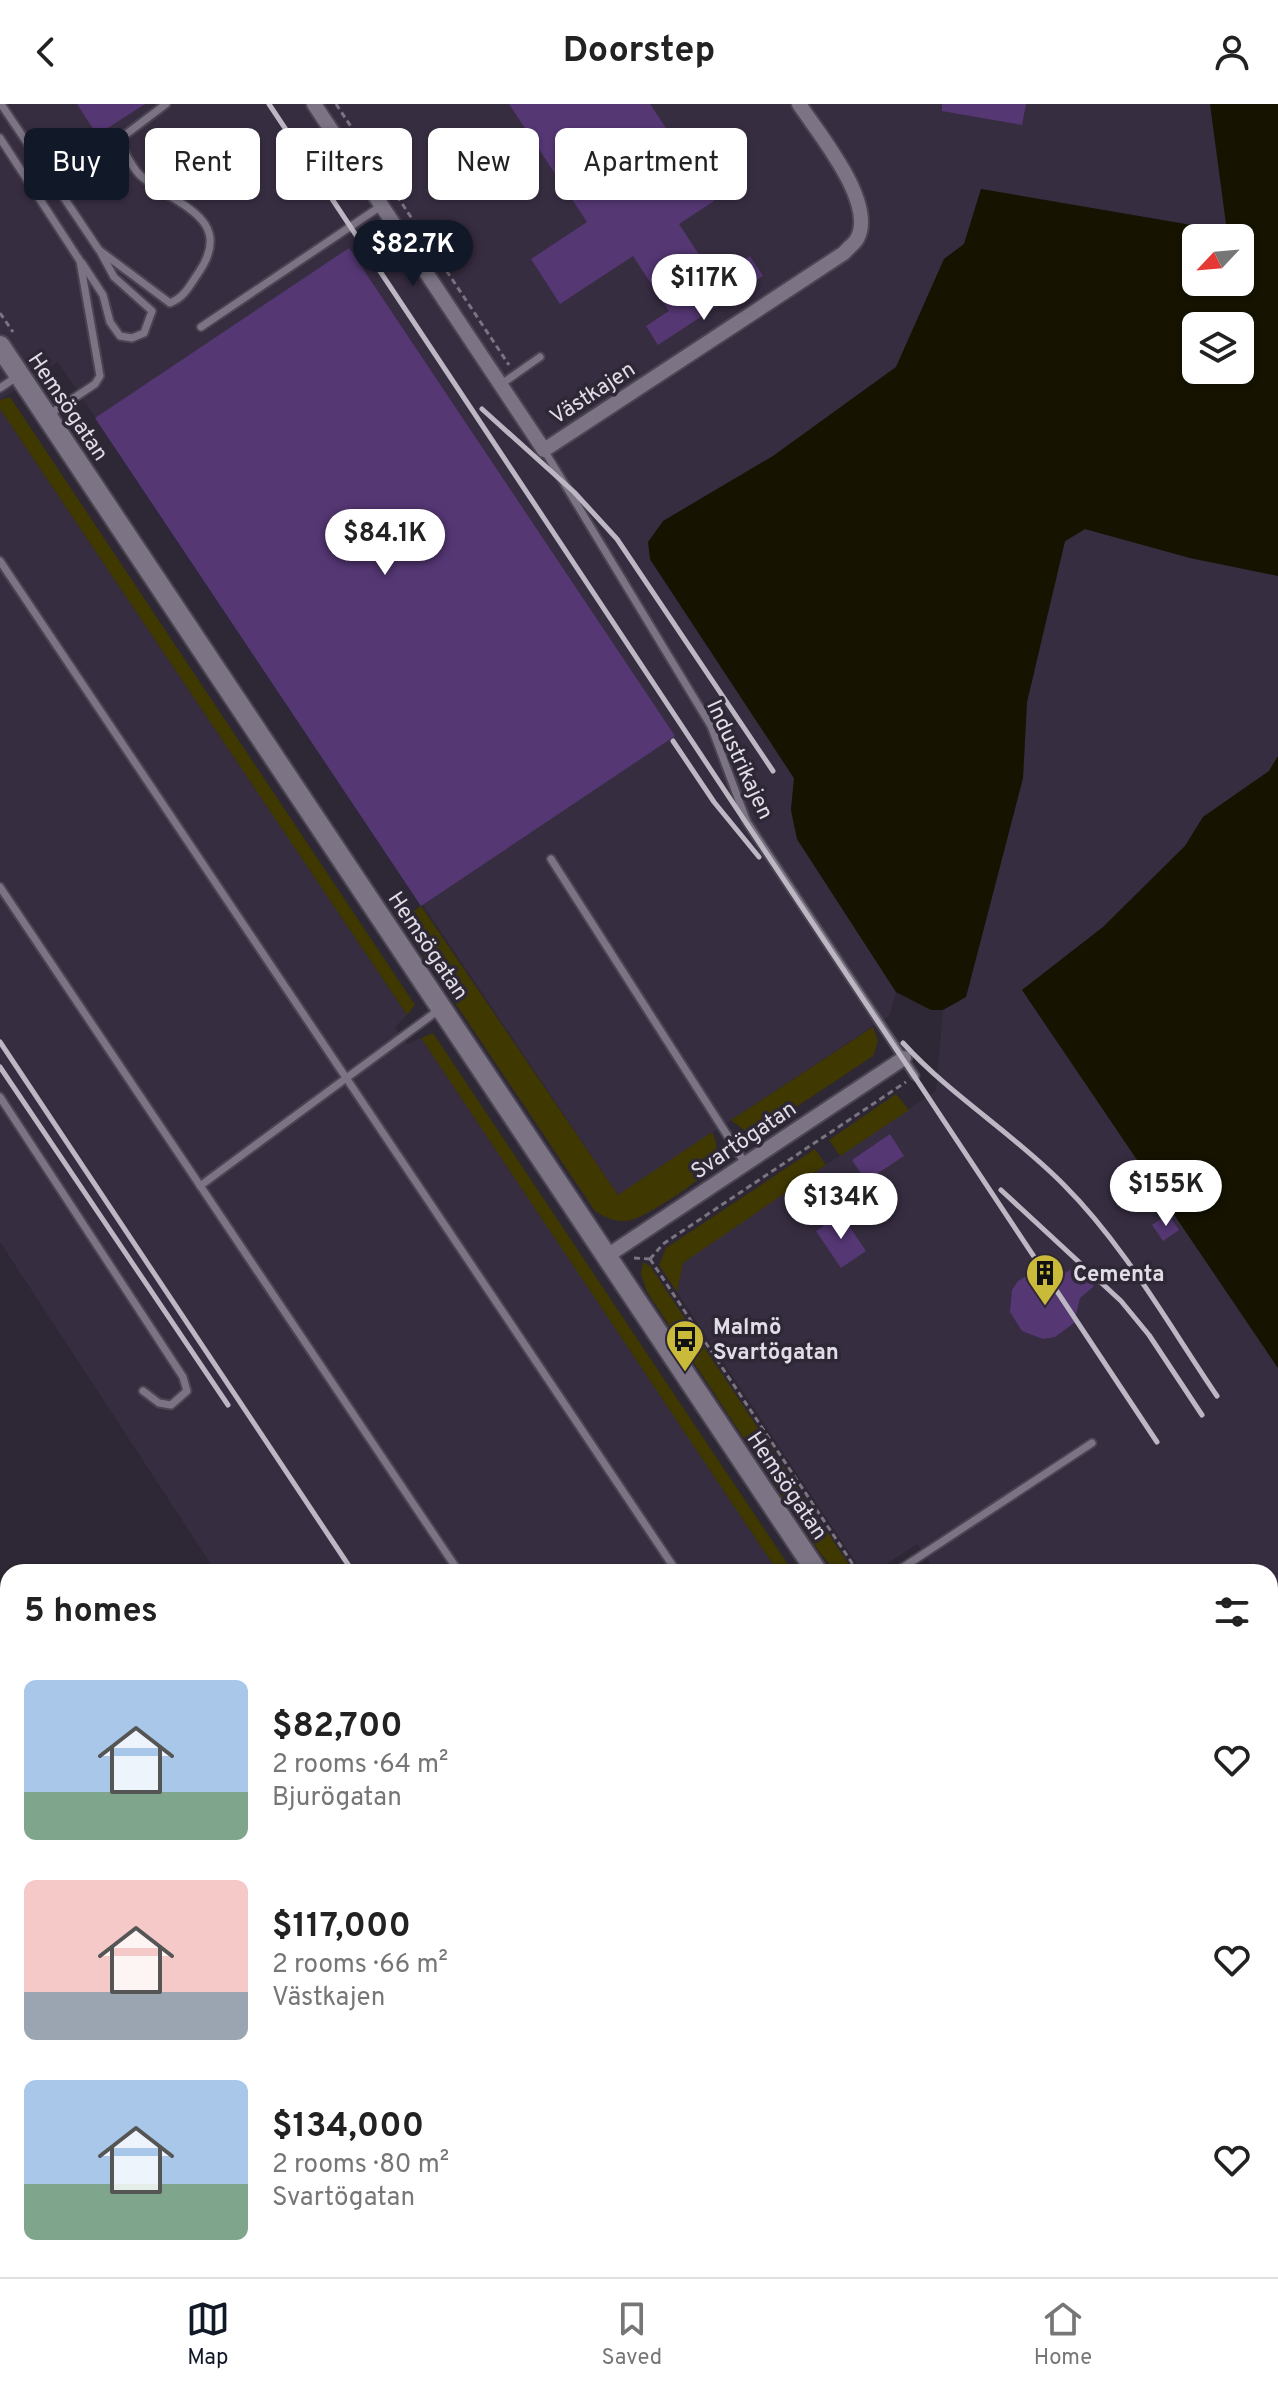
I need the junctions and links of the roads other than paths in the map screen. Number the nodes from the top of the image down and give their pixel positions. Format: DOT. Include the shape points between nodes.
graph roads {
  1 [pos="1,104"];
  2 [pos="166,104"];
  3 [pos="314,104"];
  4 [pos="799,104"];
  5 [pos="0,138"];
  6 [pos="381,206"];
  7 [pos="99,250"];
  8 [pos="78,258"];
  9 [pos="201,327"];
  10 [pos="0,346"];
  11 [pos="540,357"];
  12 [pos="20,375"];
  13 [pos="500,385"];
  14 [pos="0,388"];
  15 [pos="47,416"];
  16 [pos="544,450"];
  17 [pos="0,561"];
  18 [pos="551,859"];
  19 [pos="0,887"];
  20 [pos="442,1008"];
  21 [pos="904,1058"];
  22 [pos="346,1075"];
  23 [pos="915,1076"];
  24 [pos="0,1097"];
  25 [pos="745,1163"];
  26 [pos="200,1186"];
  27 [pos="607,1256"];
  28 [pos="143,1391"];
  29 [pos="1092,1443"];
  30 [pos="454,1564"];
  31 [pos="672,1564"];
  32 [pos="812,1564"];
  33 [pos="908,1564"];
  1 -- 7 [label="lane"];
  2 -- 7 [label="lane" via="125,135 121,146 138,173 195,211 208,232 210,256 181,298 170,303"];
  3 -- 6 [label="street"];
  4 -- 16 [label="street, Västkajen" via="852,186 861,223 857,239 844,253"];
  5 -- 8 [label="lane"];
  6 -- 9 [label="lane"];
  6 -- 13 [label="street"];
  7 -- 8 [label="lane" via="114,277 149,305 151,323 144,333 120,336 103,295"];
  8 -- 15 [label="lane" via="100,376"];
  10 -- 12 [label="street, Hemsögatan"];
  11 -- 13 [label="lane"];
  12 -- 14 [label="lane"];
  12 -- 15 [label="street, Hemsögatan"];
  13 -- 16 [label="street"];
  15 -- 20 [label="street, Hemsögatan"];
  16 -- 21 [label="lane, Industrikajen" via="711,726 747,822"];
  17 -- 22 [label="lane"];
  18 -- 25 [label="lane"];
  19 -- 26 [label="lane"];
  20 -- 22 [label="lane"];
  20 -- 27 [label="street, Hemsögatan"];
  21 -- 23 [label="lane, Industrikajen"];
  21 -- 25 [label="street, Svartögatan"];
  22 -- 26 [label="lane"];
  22 -- 31 [label="lane"];
  24 -- 28 [label="lane" via="183,1377 187,1391 171,1405"];
  25 -- 27 [label="street, Svartögatan"];
  26 -- 30 [label="lane"];
  27 -- 32 [label="street, Hemsögatan"];
  29 -- 33 [label="lane"];
}
